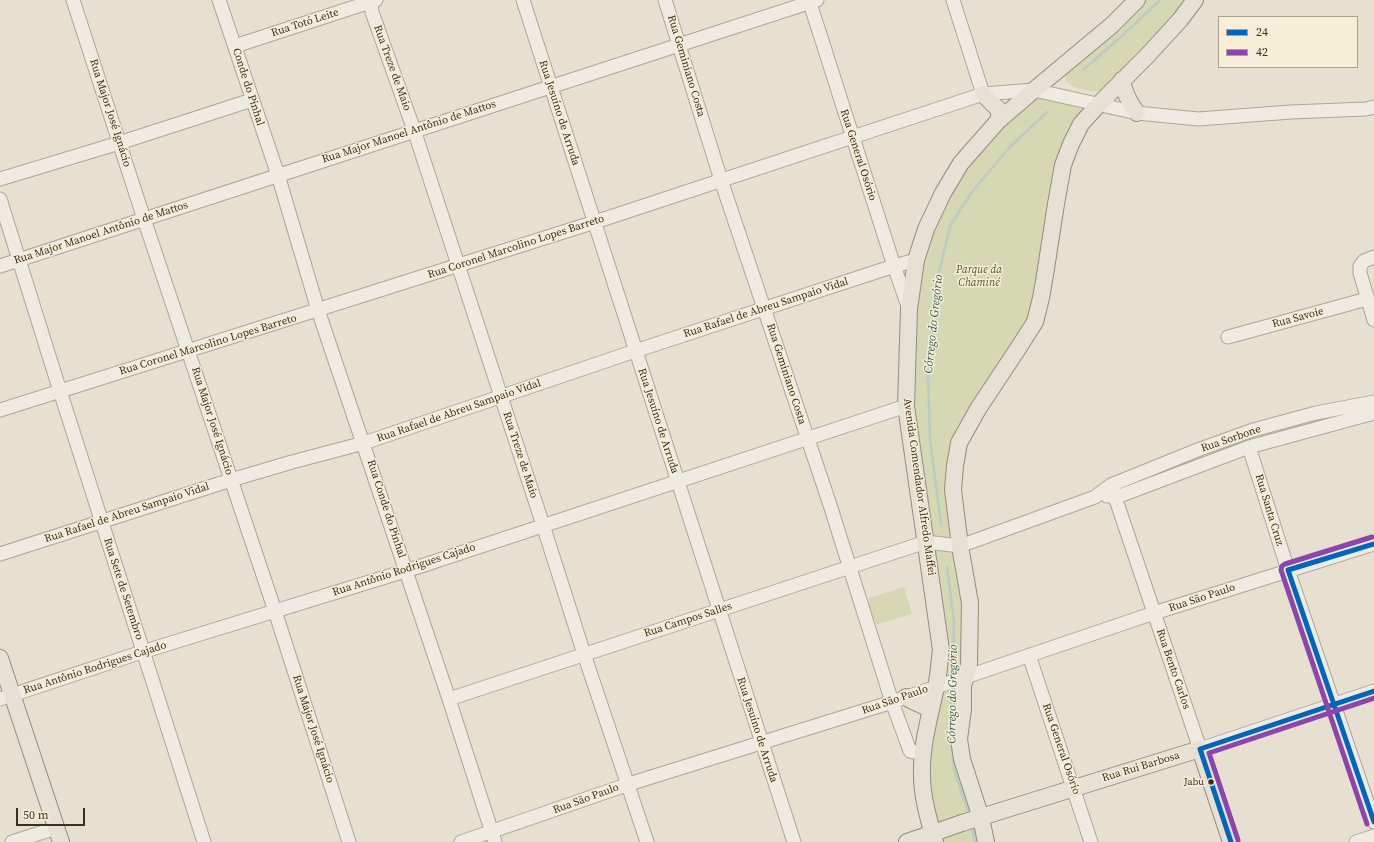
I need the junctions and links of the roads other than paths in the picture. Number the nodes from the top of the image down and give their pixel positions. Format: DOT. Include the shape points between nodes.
graph roads {
  1 [pos="73,0"];
  2 [pos="219,0"];
  3 [pos="373,0"];
  4 [pos="523,0"];
  5 [pos="665,0"];
  6 [pos="953,0"];
  7 [pos="1137,0"];
  8 [pos="1195,0"];
  9 [pos="812,1"];
  10 [pos="679,45"];
  11 [pos="235,46"];
  12 [pos="1122,80"];
  13 [pos="550,87"];
  14 [pos="1034,90"];
  15 [pos="983,94"];
  16 [pos="252,100"];
  17 [pos="1099,104"];
  18 [pos="1374,107"];
  19 [pos="1137,113"];
  20 [pos="998,121"];
  21 [pos="414,130"];
  22 [pos="852,137"];
  23 [pos="119,143"];
  24 [pos="278,175"];
  25 [pos="0,179"];
  26 [pos="721,180"];
  27 [pos="0,199"];
  28 [pos="144,219"];
  29 [pos="595,222"];
  30 [pos="1369,259"];
  31 [pos="19,260"];
  32 [pos="916,260"];
  33 [pos="458,265"];
  34 [pos="0,266"];
  35 [pos="894,266"];
  36 [pos="1367,299"];
  37 [pos="764,309"];
  38 [pos="909,309"];
  39 [pos="318,310"];
  40 [pos="1374,320"];
  41 [pos="1228,337"];
  42 [pos="188,350"];
  43 [pos="635,351"];
  44 [pos="60,391"];
  45 [pos="501,396"];
  46 [pos="1374,402"];
  47 [pos="906,406"];
  48 [pos="0,410"];
  49 [pos="1316,413"];
  50 [pos="1374,413"];
  51 [pos="1321,428"];
  52 [pos="807,438"];
  53 [pos="364,443"];
  54 [pos="1249,447"];
  55 [pos="231,480"];
  56 [pos="678,481"];
  57 [pos="1113,491"];
  58 [pos="101,521"];
  59 [pos="544,525"];
  60 [pos="926,542"];
  61 [pos="1374,544"];
  62 [pos="960,546"];
  63 [pos="0,554"];
  64 [pos="849,567"];
  65 [pos="406,570"];
  66 [pos="1288,570"];
  67 [pos="719,610"];
  68 [pos="275,611"];
  69 [pos="1154,613"];
  70 [pos="142,652"];
  71 [pos="584,654"];
  72 [pos="1029,655"];
  73 [pos="0,658"];
  74 [pos="965,677"];
  75 [pos="940,685"];
  76 [pos="1374,691"];
  77 [pos="6,697"];
  78 [pos="449,699"];
  79 [pos="899,699"];
  80 [pos="1334,704"];
  81 [pos="930,712"];
  82 [pos="761,742"];
  83 [pos="923,749"];
  84 [pos="1200,749"];
  85 [pos="628,784"];
  86 [pos="1074,788"];
  87 [pos="979,818"];
  88 [pos="1374,822"];
  89 [pos="59,835"];
  90 [pos="1374,836"];
  91 [pos="494,837"];
  92 [pos="934,838"];
  93 [pos="12,842"];
  94 [pos="204,842"];
  95 [pos="349,842"];
  96 [pos="461,842"];
  97 [pos="647,842"];
  98 [pos="794,842"];
  99 [pos="907,842"];
  100 [pos="986,842"];
  101 [pos="1091,842"];
  102 [pos="1231,842"];
  103 [pos="1356,842"];
  1 -- 23 [label="street, Rua Major José Ignácio"];
  2 -- 11 [label="street, Conde do Pinhal"];
  3 -- 11 [label="street, Rua Totó Leite"];
  3 -- 21 [label="street, Rua Treze de Maio" via="372,12"];
  4 -- 13 [label="street, Rua Jesuíno de Arruda"];
  5 -- 10 [label="street, Rua Geminiano Costa"];
  6 -- 15 [label="street"];
  7 -- 14 [label="main road, Avenida Comendador Alfredo Maffei" via="1112,25"];
  8 -- 12 [label="main road" via="1180,20"];
  9 -- 10 [label="street, Rua Major Manoel Antônio de Mattos"];
  9 -- 22 [label="street, Rua General Osório"];
  10 -- 13 [label="street, Rua Major Manoel Antônio de Mattos"];
  10 -- 26 [label="street, Rua Geminiano Costa"];
  11 -- 16 [label="street, Conde do Pinhal"];
  12 -- 17 [label="main road"];
  12 -- 19 [label="main road" via="1124,91"];
  13 -- 21 [label="street, Rua Major Manoel Antônio de Mattos"];
  13 -- 29 [label="street, Rua Jesuíno de Arruda"];
  14 -- 15 [label="street, Rua Coronel Marcolino Lopes Barreto"];
  14 -- 17 [label="street, Rua Coronel Marcolino Lopes Barreto"];
  14 -- 20 [label="main road, Avenida Comendador Alfredo Maffei"];
  15 -- 20 [label="main road" via="1000,111"];
  15 -- 22 [label="street, Rua Coronel Marcolino Lopes Barreto"];
  16 -- 23 [label="street"];
  16 -- 24 [label="street, Conde do Pinhal"];
  17 -- 19 [label="street, Rua Coronel Marcolino Lopes Barreto"];
  17 -- 62 [label="main road" via="1081,124 1070,144 1063,165 1035,322 959,443 953,490"];
  18 -- 19 [label="street, Rua Coronel Marcolino Lopes Barreto" via="1198,119"];
  20 -- 32 [label="main road, Avenida Comendador Alfredo Maffei" via="961,163 943,193 926,229"];
  21 -- 24 [label="street, Rua Major Manoel Antônio de Mattos"];
  21 -- 33 [label="street, Rua Treze de Maio"];
  22 -- 26 [label="street, Rua Coronel Marcolino Lopes Barreto"];
  22 -- 35 [label="street, Rua General Osório"];
  23 -- 25 [label="street"];
  23 -- 28 [label="street, Rua Major José Ignácio"];
  24 -- 28 [label="street, Rua Major Manoel Antônio de Mattos"];
  24 -- 39 [label="street, Rua Conde do Pinhal"];
  26 -- 29 [label="street, Rua Coronel Marcolino Lopes Barreto"];
  26 -- 37 [label="street, Rua Geminiano Costa"];
  27 -- 31 [label="street, Rua Sete de Setembro"];
  28 -- 31 [label="street, Rua Major Manoel Antônio de Mattos"];
  28 -- 42 [label="street, Rua Major José Ignácio"];
  29 -- 33 [label="street, Rua Coronel Marcolino Lopes Barreto"];
  29 -- 43 [label="street, Rua Jesuíno de Arruda"];
  30 -- 36 [label="street" via="1360,266"];
  31 -- 34 [label="street, Rua Major Manoel Antônio de Mattos"];
  31 -- 44 [label="street, Rua Sete de Setembro"];
  32 -- 35 [label="street, Rua Rafael de Abreu Sampaio Vidal"];
  32 -- 38 [label="main road, Avenida Comendador Alfredo Maffei"];
  33 -- 39 [label="street, Rua Coronel Marcolino Lopes Barreto"];
  33 -- 45 [label="street, Rua Treze de Maio"];
  35 -- 37 [label="street, Rua Rafael de Abreu Sampaio Vidal"];
  35 -- 38 [label="street, Rua General Osório"];
  36 -- 40 [label="street"];
  36 -- 41 [label="street, Rua Savoie"];
  37 -- 43 [label="street, Rua Rafael de Abreu Sampaio Vidal"];
  37 -- 52 [label="street, Rua Geminiano Costa"];
  38 -- 47 [label="main road, Avenida Comendador Alfredo Maffei"];
  39 -- 42 [label="street, Rua Coronel Marcolino Lopes Barreto"];
  39 -- 53 [label="street, Rua Conde do Pinhal"];
  42 -- 44 [label="street, Rua Coronel Marcolino Lopes Barreto"];
  42 -- 55 [label="street, Rua Major José Ignácio"];
  43 -- 45 [label="street, Rua Rafael de Abreu Sampaio Vidal"];
  43 -- 56 [label="street, Rua Jesuíno de Arruda"];
  44 -- 48 [label="street, Rua Coronel Marcolino Lopes Barreto"];
  44 -- 58 [label="street, Rua Sete de Setembro"];
  45 -- 53 [label="street, Rua Rafael de Abreu Sampaio Vidal"];
  45 -- 59 [label="street, Rua Treze de Maio"];
  46 -- 49 [label="street, Rua Sorbone"];
  47 -- 52 [label="street, Rua Antônio Rodrigues Cajado"];
  47 -- 60 [label="main road, Avenida Comendador Alfredo Maffei"];
  49 -- 51 [label="street"];
  49 -- 57 [label="street, Rua Sorbone" via="1253,430 1200,449"];
  50 -- 51 [label="street, Rua Sorbone"];
  51 -- 54 [label="street, Rua Sorbone"];
  52 -- 56 [label="street, Rua Antônio Rodrigues Cajado"];
  52 -- 64 [label="street, Rua Geminiano Costa"];
  53 -- 55 [label="street, Rua Rafael de Abreu Sampaio Vidal"];
  53 -- 65 [label="street, Rua Conde do Pinhal"];
  54 -- 57 [label="street, Rua Sorbone" via="1122,495"];
  54 -- 66 [label="street, Rua Santa Cruz"];
  55 -- 58 [label="street, Rua Rafael de Abreu Sampaio Vidal"];
  55 -- 68 [label="street, Rua Major José Ignácio"];
  56 -- 59 [label="street, Rua Antônio Rodrigues Cajado"];
  56 -- 67 [label="street, Rua Jesuíno de Arruda"];
  57 -- 62 [label="street, Rua Sorbone"];
  57 -- 69 [label="street, Rua Bento Carlos"];
  58 -- 63 [label="street, Rua Rafael de Abreu Sampaio Vidal"];
  58 -- 70 [label="street, Rua Sete de Setembro"];
  59 -- 65 [label="street, Rua Antônio Rodrigues Cajado"];
  59 -- 71 [label="street, Rua Treze de Maio"];
  60 -- 62 [label="street, Rua Sorbone"];
  60 -- 64 [label="street, Rua Campos Salles"];
  60 -- 75 [label="main road, Avenida Comendador Alfredo Maffei" via="941,650"];
  61 -- 66 [label="street, Rua São Paulo"];
  62 -- 74 [label="main road" via="970,603 969,665"];
  64 -- 67 [label="street, Rua Campos Salles"];
  64 -- 79 [label="street, Rua Geminiano Costa"];
  65 -- 68 [label="street, Rua Antônio Rodrigues Cajado"];
  65 -- 78 [label="street, Rua Conde do Pinhal"];
  66 -- 69 [label="street, Rua São Paulo"];
  66 -- 80 [label="street, Rua Santa Cruz"];
  67 -- 71 [label="street, Rua Campos Salles"];
  67 -- 82 [label="street, Rua Jesuíno de Arruda"];
  68 -- 70 [label="street, Rua Antônio Rodrigues Cajado"];
  68 -- 95 [label="street, Rua Major José Ignácio"];
  69 -- 72 [label="street, Rua São Paulo"];
  69 -- 84 [label="street, Rua Bento Carlos"];
  70 -- 77 [label="street, Rua Antônio Rodrigues Cajado"];
  70 -- 94 [label="street, Rua Sete de Setembro"];
  71 -- 78 [label="street, Rua Campos Salles"];
  71 -- 85 [label="street, Rua Treze de Maio"];
  72 -- 74 [label="street, Rua São Paulo"];
  72 -- 86 [label="street, Rua General Osório"];
  73 -- 77 [label="main road"];
  74 -- 75 [label="street, Rua São Paulo"];
  74 -- 87 [label="main road" via="959,739 962,759"];
  75 -- 79 [label="street, Rua São Paulo"];
  75 -- 81 [label="main road, Avenida Comendador Alfredo Maffei"];
  76 -- 80 [label="street, Rua Rui Barbosa"];
  77 -- 89 [label="main road"];
  78 -- 91 [label="street, Rua Conde do Pinhal"];
  79 -- 81 [label="main road" via="920,704"];
  79 -- 82 [label="street, Rua São Paulo"];
  79 -- 83 [label="street, Rua Geminiano Costa" via="910,751 920,752"];
  80 -- 84 [label="street, Rua Rui Barbosa"];
  80 -- 88 [label="street, Rua Santa Cruz"];
  81 -- 83 [label="main road, Avenida Comendador Alfredo Maffei"];
  82 -- 85 [label="street, Rua São Paulo"];
  82 -- 98 [label="street, Rua Jesuíno de Arruda"];
  83 -- 92 [label="main road, Avenida Comendador Alfredo Maffei" via="924,798"];
  84 -- 86 [label="main road, Rua Rui Barbosa"];
  84 -- 102 [label="main road, Rua Bento Carlos"];
  85 -- 91 [label="street, Rua São Paulo"];
  85 -- 97 [label="street, Rua Treze de Maio"];
  86 -- 87 [label="main road, Rua Rui Barbosa"];
  86 -- 101 [label="street, Rua General Osório"];
  87 -- 92 [label="main road, Rua Rui Barbosa" via="962,823"];
  87 -- 100 [label="main road"];
  89 -- 93 [label="street"];
  90 -- 103 [label="street"];
  91 -- 96 [label="street, Rua São Paulo"];
  92 -- 99 [label="main road, Rua Rui Barbosa"];
}
